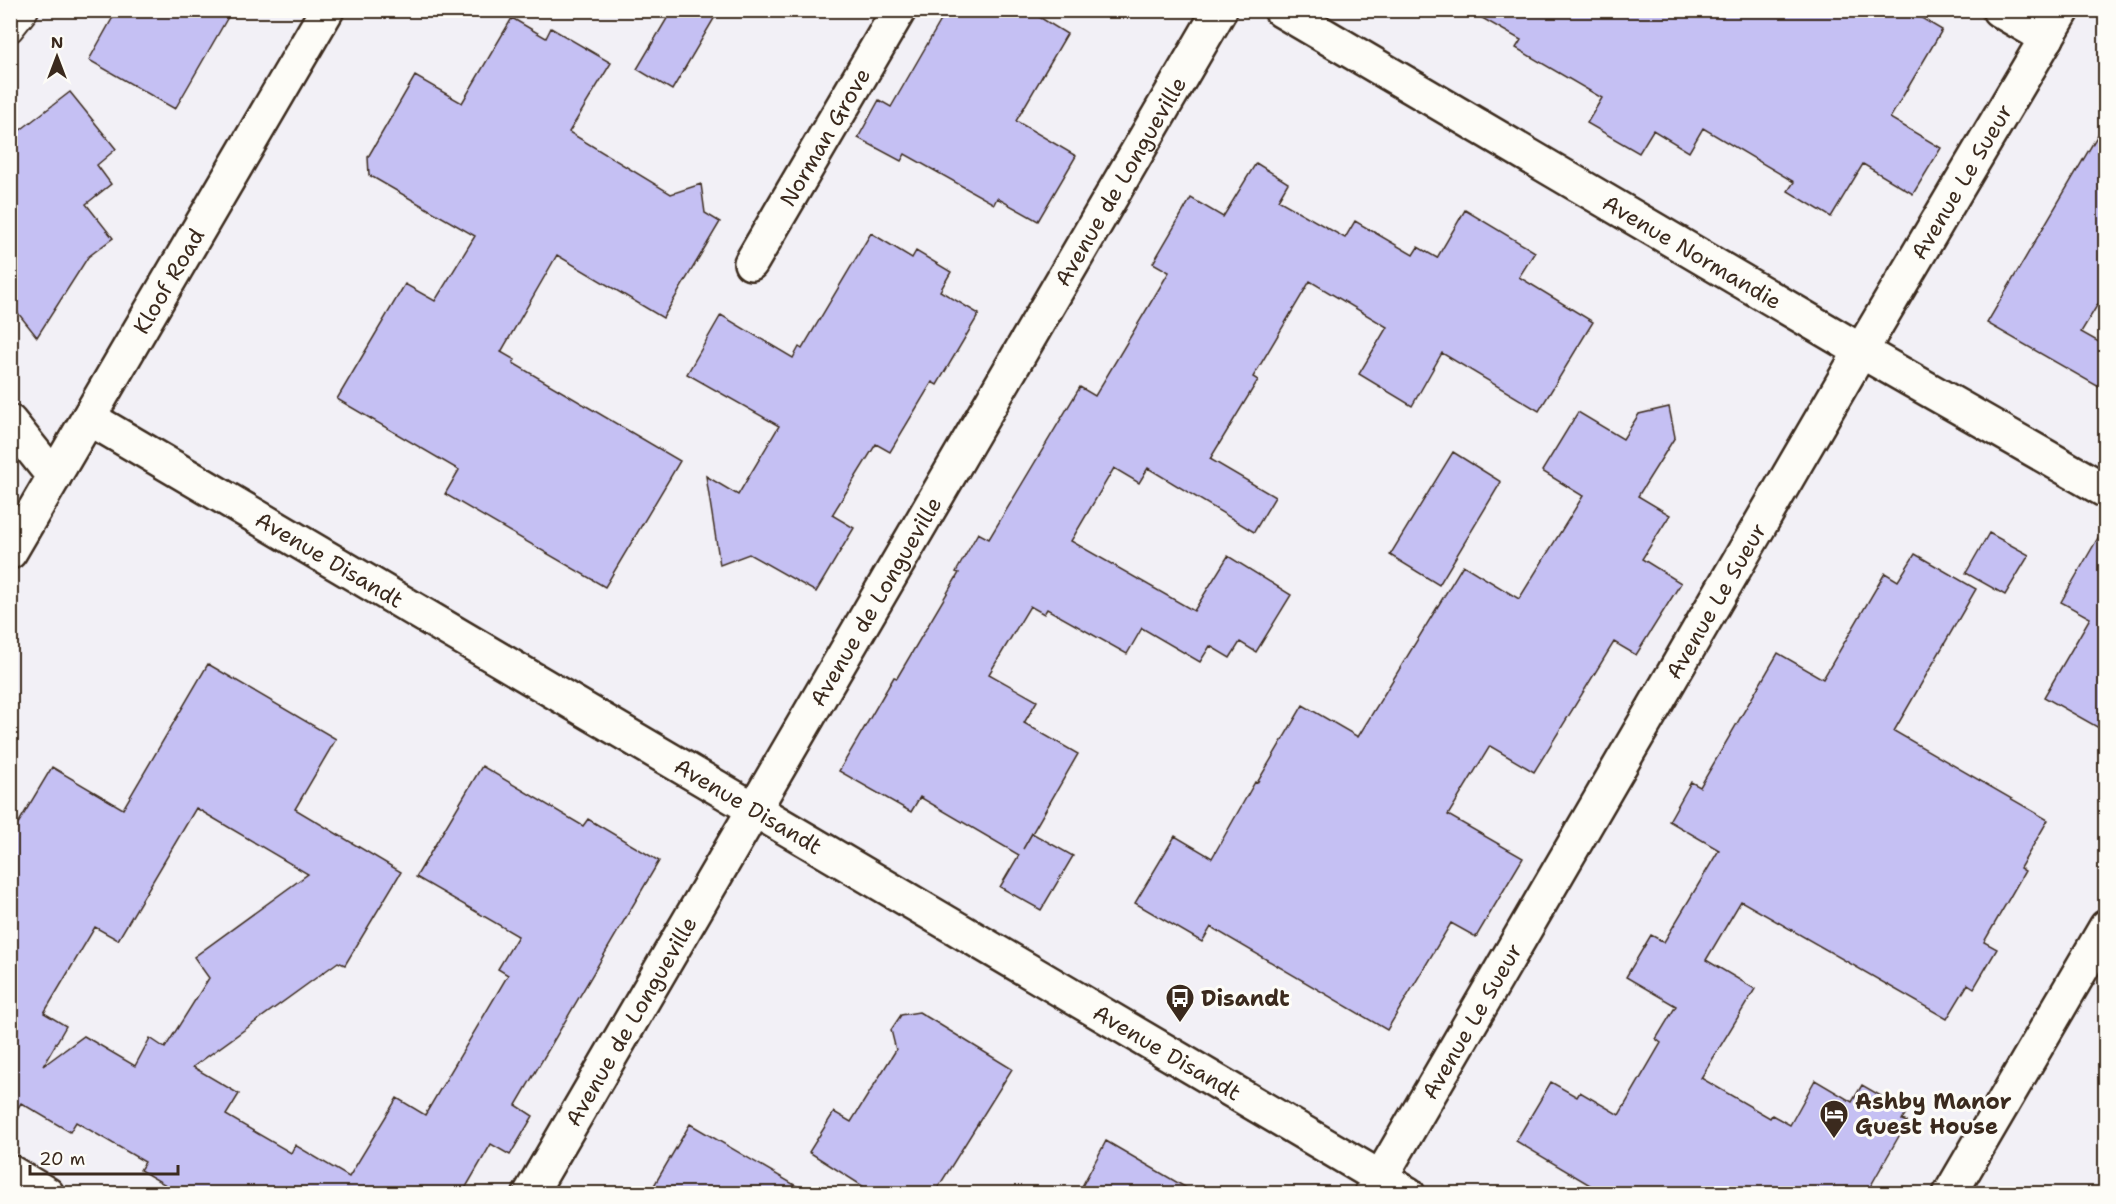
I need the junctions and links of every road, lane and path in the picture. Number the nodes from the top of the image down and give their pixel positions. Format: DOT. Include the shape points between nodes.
graph roads {
  1 [pos="25,10"];
  2 [pos="327,10"];
  3 [pos="899,10"];
  4 [pos="1220,10"];
  5 [pos="1281,10"];
  6 [pos="1999,10"];
  7 [pos="2063,10"];
  8 [pos="10,30"];
  9 [pos="2047,38"];
  10 [pos="751,263"];
  11 [pos="1861,351"];
  12 [pos="89,418"];
  13 [pos="10,422"];
  14 [pos="54,477"];
  15 [pos="2106,491"];
  16 [pos="10,552"];
  17 [pos="755,808"];
  18 [pos="2106,927"];
  19 [pos="10,1172"];
  20 [pos="1387,1188"];
  21 [pos="47,1194"];
  22 [pos="530,1194"];
  23 [pos="1950,1194"];
  1 -- 8 [label="lane"];
  2 -- 12 [label="street, Kloof Road"];
  3 -- 10 [label="street, Norman Grove"];
  4 -- 17 [label="street, Avenue de Longueville"];
  5 -- 11 [label="street, Avenue Normandie"];
  6 -- 9 [label="street"];
  7 -- 9 [label="street, Avenue Le Sueur"];
  9 -- 11 [label="street, Avenue Le Sueur"];
  11 -- 15 [label="street, Avenue Normandie"];
  11 -- 20 [label="street, Avenue Le Sueur"];
  12 -- 14 [label="street, Kloof Road"];
  12 -- 17 [label="street, Avenue Disandt"];
  13 -- 14 [label="street"];
  14 -- 16 [label="street, Kloof Road"];
  17 -- 20 [label="street, Avenue Disandt"];
  17 -- 22 [label="street, Avenue de Longueville"];
  18 -- 23 [label="street"];
  19 -- 21 [label="street"];
}
